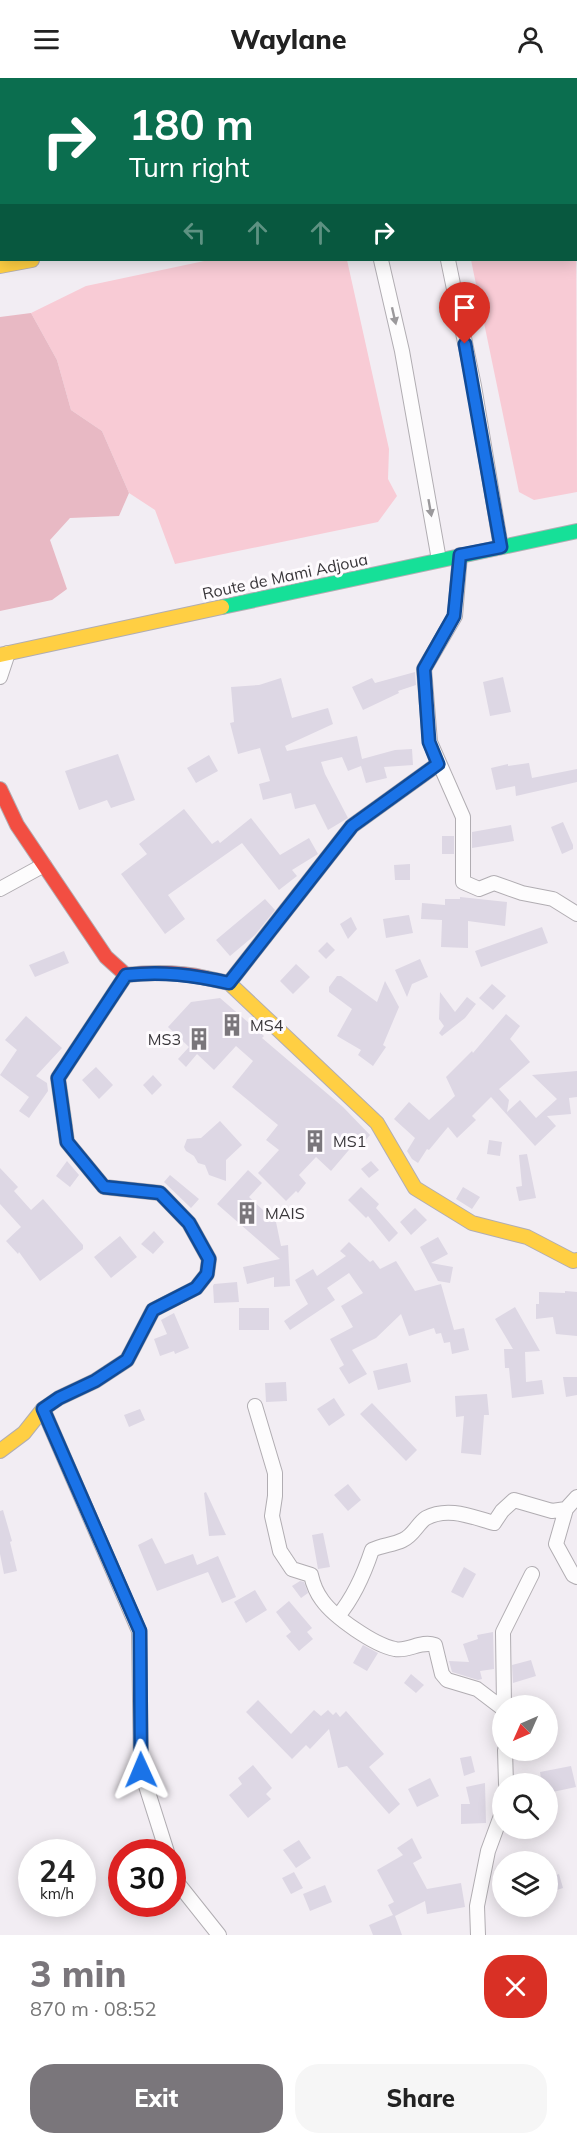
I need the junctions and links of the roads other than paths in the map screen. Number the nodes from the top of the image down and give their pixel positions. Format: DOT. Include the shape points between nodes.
graph roads {
  1 [pos="27,261"];
  2 [pos="381,261"];
  3 [pos="448,261"];
  4 [pos="0,266"];
  5 [pos="577,531"];
  6 [pos="501,547"];
  7 [pos="460,555"];
  8 [pos="439,560"];
  9 [pos="4,654"];
  10 [pos="0,677"];
  11 [pos="438,764"];
  12 [pos="0,789"];
  13 [pos="44,865"];
  14 [pos="0,889"];
  15 [pos="577,914"];
  16 [pos="126,975"];
  17 [pos="229,983"];
  18 [pos="577,1260"];
  19 [pos="255,1406"];
  20 [pos="43,1409"];
  21 [pos="0,1451"];
  22 [pos="577,1497"];
  23 [pos="566,1509"];
  24 [pos="532,1574"];
  25 [pos="577,1577"];
  26 [pos="338,1616"];
  27 [pos="503,1695"];
  28 [pos="492,1699"];
  29 [pos="163,1839"];
  30 [pos="493,1839"];
  31 [pos="186,1894"];
  32 [pos="219,1935"];
  33 [pos="478,1935"];
  1 -- 4 [label="street"];
  2 -- 8 [label="street, one-way" via="402,351"];
  3 -- 6 [label="street"];
  5 -- 6 [label="street, Route de Mami Adjoua"];
  6 -- 7 [label="street, Route de Mami Adjoua"];
  7 -- 8 [label="street, Route de Mami Adjoua"];
  7 -- 11 [label="street" via="454,616 424,669 429,742"];
  8 -- 9 [label="street, Route de Mami Adjoua"];
  9 -- 10 [label="street"];
  11 -- 15 [label="street" via="463,817 463,882 479,888 494,883 553,899"];
  11 -- 17 [label="street" via="352,826"];
  12 -- 13 [label="street" via="17,825"];
  13 -- 14 [label="street"];
  13 -- 16 [label="street" via="106,957"];
  16 -- 17 [label="street" via="189,974"];
  16 -- 20 [label="street" via="58,1078 67,1142 104,1187 160,1193 189,1223 209,1259 207,1274 196,1288 153,1310 127,1360"];
  17 -- 18 [label="street" via="376,1123 415,1188 472,1223 527,1237"];
  19 -- 26 [label="street" via="275,1473 272,1516 280,1551 292,1569 311,1575 323,1601"];
  20 -- 21 [label="street" via="24,1433"];
  20 -- 29 [label="street" via="140,1631 141,1770"];
  22 -- 23 [label="street"];
  23 -- 25 [label="street" via="556,1544"];
  23 -- 26 [label="street" via="552,1511 514,1500 494,1523 459,1512 425,1519 403,1541 372,1550 360,1580"];
  24 -- 27 [label="street" via="503,1632"];
  26 -- 28 [label="street" via="377,1642 397,1650 428,1642 435,1644 447,1680 477,1689"];
  30 -- 33 [label="street" via="477,1906"];
  31 -- 32 [label="street"];
}
